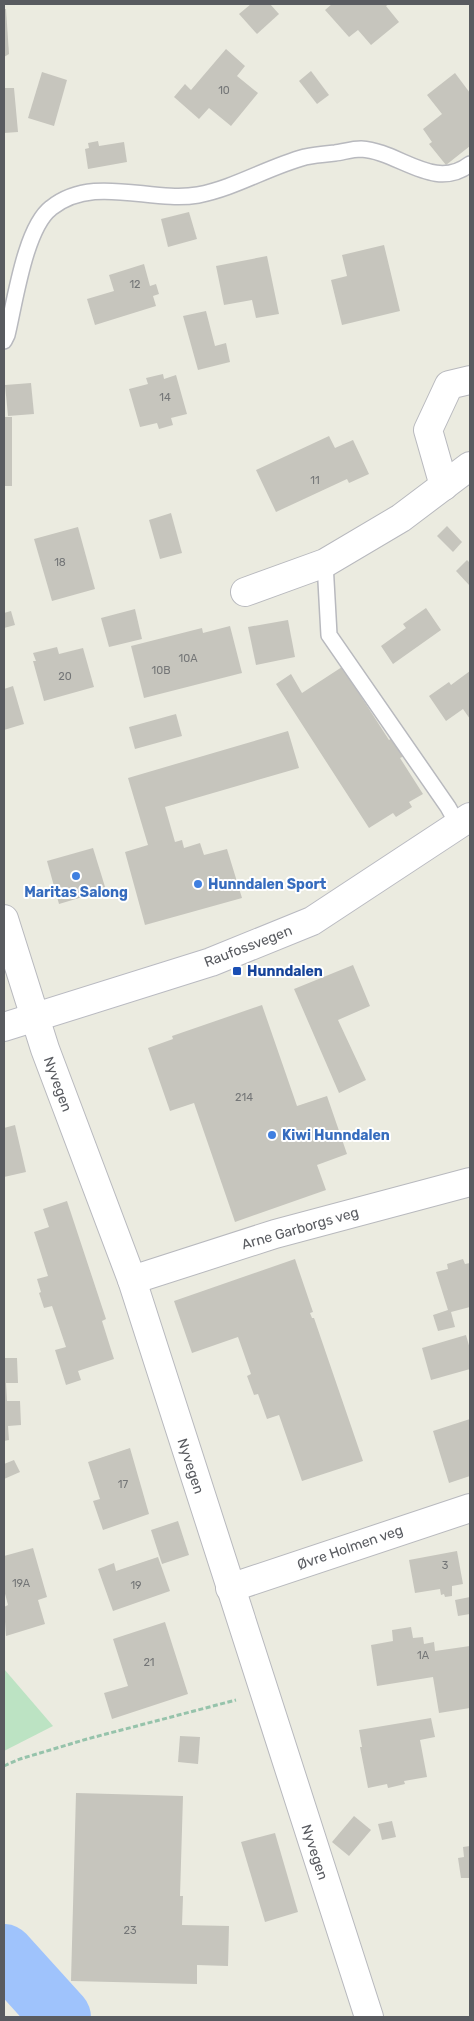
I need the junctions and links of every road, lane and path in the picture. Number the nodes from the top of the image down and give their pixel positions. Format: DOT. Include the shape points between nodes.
graph roads {
  1 [pos="470,164"];
  2 [pos="4,341"];
  3 [pos="470,380"];
  4 [pos="470,466"];
  5 [pos="444,486"];
  6 [pos="325,563"];
  7 [pos="246,592"];
  8 [pos="464,821"];
  9 [pos="4,919"];
  10 [pos="34,1018"];
  11 [pos="4,1027"];
  12 [pos="470,1182"];
  13 [pos="132,1280"];
  14 [pos="470,1508"];
  15 [pos="230,1588"];
  16 [pos="264,1694"];
  17 [pos="4,1766"];
  18 [pos="368,2017"];
  1 -- 2 [label="lane" via="445,176 432,174 384,153 360,149 305,157 198,195 95,191 74,195 51,208 37,223"];
  3 -- 5 [label="street" via="449,385 428,430"];
  4 -- 5 [label="street"];
  5 -- 6 [label="street" via="402,518"];
  6 -- 7 [label="street"];
  6 -- 8 [label="lane" via="329,635"];
  8 -- 10 [label="street, Raufossvegen" via="312,921 211,962"];
  9 -- 10 [label="street, Nyvegen"];
  10 -- 11 [label="street, Raufossvegen"];
  10 -- 13 [label="street, Nyvegen"];
  12 -- 13 [label="street, Arne Garborgs veg" via="275,1234"];
  13 -- 15 [label="street, Nyvegen"];
  14 -- 15 [label="street, Øvre Holmen veg"];
  15 -- 16 [label="street, Nyvegen"];
  16 -- 17 [label="path" via="88,1739"];
  16 -- 18 [label="street, Nyvegen"];
}
